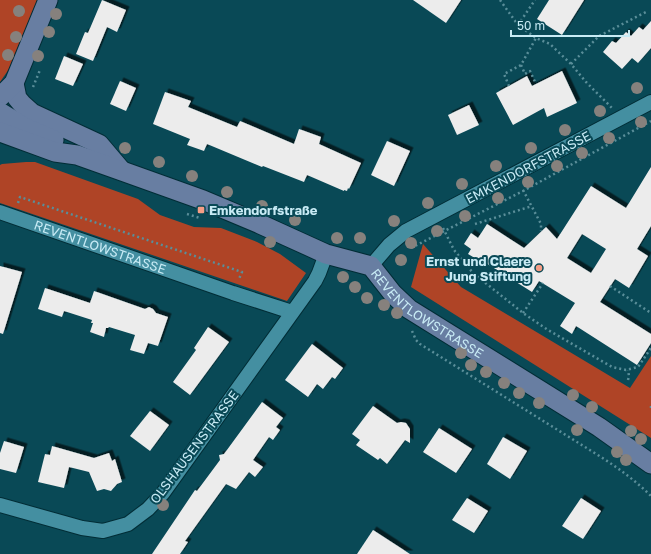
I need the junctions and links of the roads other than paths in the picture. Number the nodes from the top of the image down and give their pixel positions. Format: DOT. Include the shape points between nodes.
graph roads {
  1 [pos="48,0"];
  2 [pos="14,83"];
  3 [pos="651,102"];
  4 [pos="0,110"];
  5 [pos="0,132"];
  6 [pos="77,155"];
  7 [pos="122,171"];
  8 [pos="6,215"];
  9 [pos="326,254"];
  10 [pos="371,266"];
  11 [pos="292,312"];
  12 [pos="651,464"];
  13 [pos="0,505"];
  1 -- 2 [label="street"];
  2 -- 4 [label="street"];
  2 -- 7 [label="street" via="17,98 32,113 99,144"];
  3 -- 10 [label="street, EMKENDORFSTRASSE" via="406,231 396,238"];
  4 -- 6 [label="street, REVENTLOWSTRASSE"];
  5 -- 6 [label="street, REVENTLOWSTRASSE" via="55,152"];
  6 -- 7 [label="street, REVENTLOWSTRASSE"];
  7 -- 9 [label="street, REVENTLOWSTRASSE" via="203,200"];
  8 -- 11 [label="street, REVENTLOWSTRASSE"];
  9 -- 10 [label="street, REVENTLOWSTRASSE"];
  9 -- 11 [label="street, OLSHAUSENSTRASSE" via="315,281"];
  10 -- 12 [label="street, REVENTLOWSTRASSE" via="393,294 409,309 599,427"];
  11 -- 13 [label="street, OLSHAUSENSTRASSE" via="163,493 148,509 128,524 103,532"];
}
